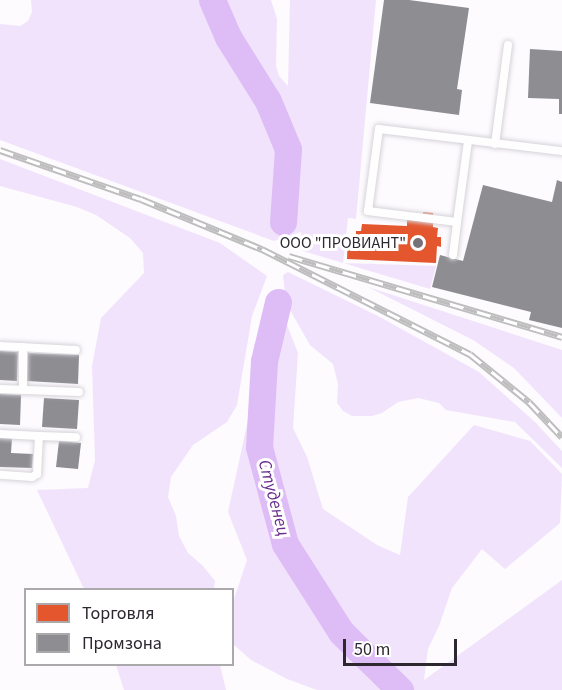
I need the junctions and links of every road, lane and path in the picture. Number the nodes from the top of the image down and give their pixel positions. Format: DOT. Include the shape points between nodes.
graph roads {
  1 [pos="508,45"];
  2 [pos="468,141"];
  3 [pos="495,144"];
  4 [pos="562,151"];
  5 [pos="457,222"];
  6 [pos="453,255"];
  7 [pos="0,346"];
  8 [pos="23,347"];
  9 [pos="76,351"];
  10 [pos="0,389"];
  11 [pos="23,390"];
  12 [pos="79,392"];
  13 [pos="0,434"];
  14 [pos="39,435"];
  15 [pos="76,437"];
  16 [pos="0,475"];
  1 -- 3 [label="lane"];
  2 -- 3 [label="lane"];
  2 -- 5 [label="lane"];
  2 -- 5 [label="lane" via="379,129 368,211"];
  3 -- 4 [label="lane"];
  5 -- 6 [label="lane"];
  7 -- 8 [label="lane"];
  8 -- 9 [label="lane"];
  8 -- 11 [label="lane"];
  10 -- 11 [label="lane"];
  11 -- 12 [label="lane"];
  13 -- 14 [label="lane"];
  14 -- 15 [label="lane"];
  14 -- 16 [label="lane" via="37,474"];
}
